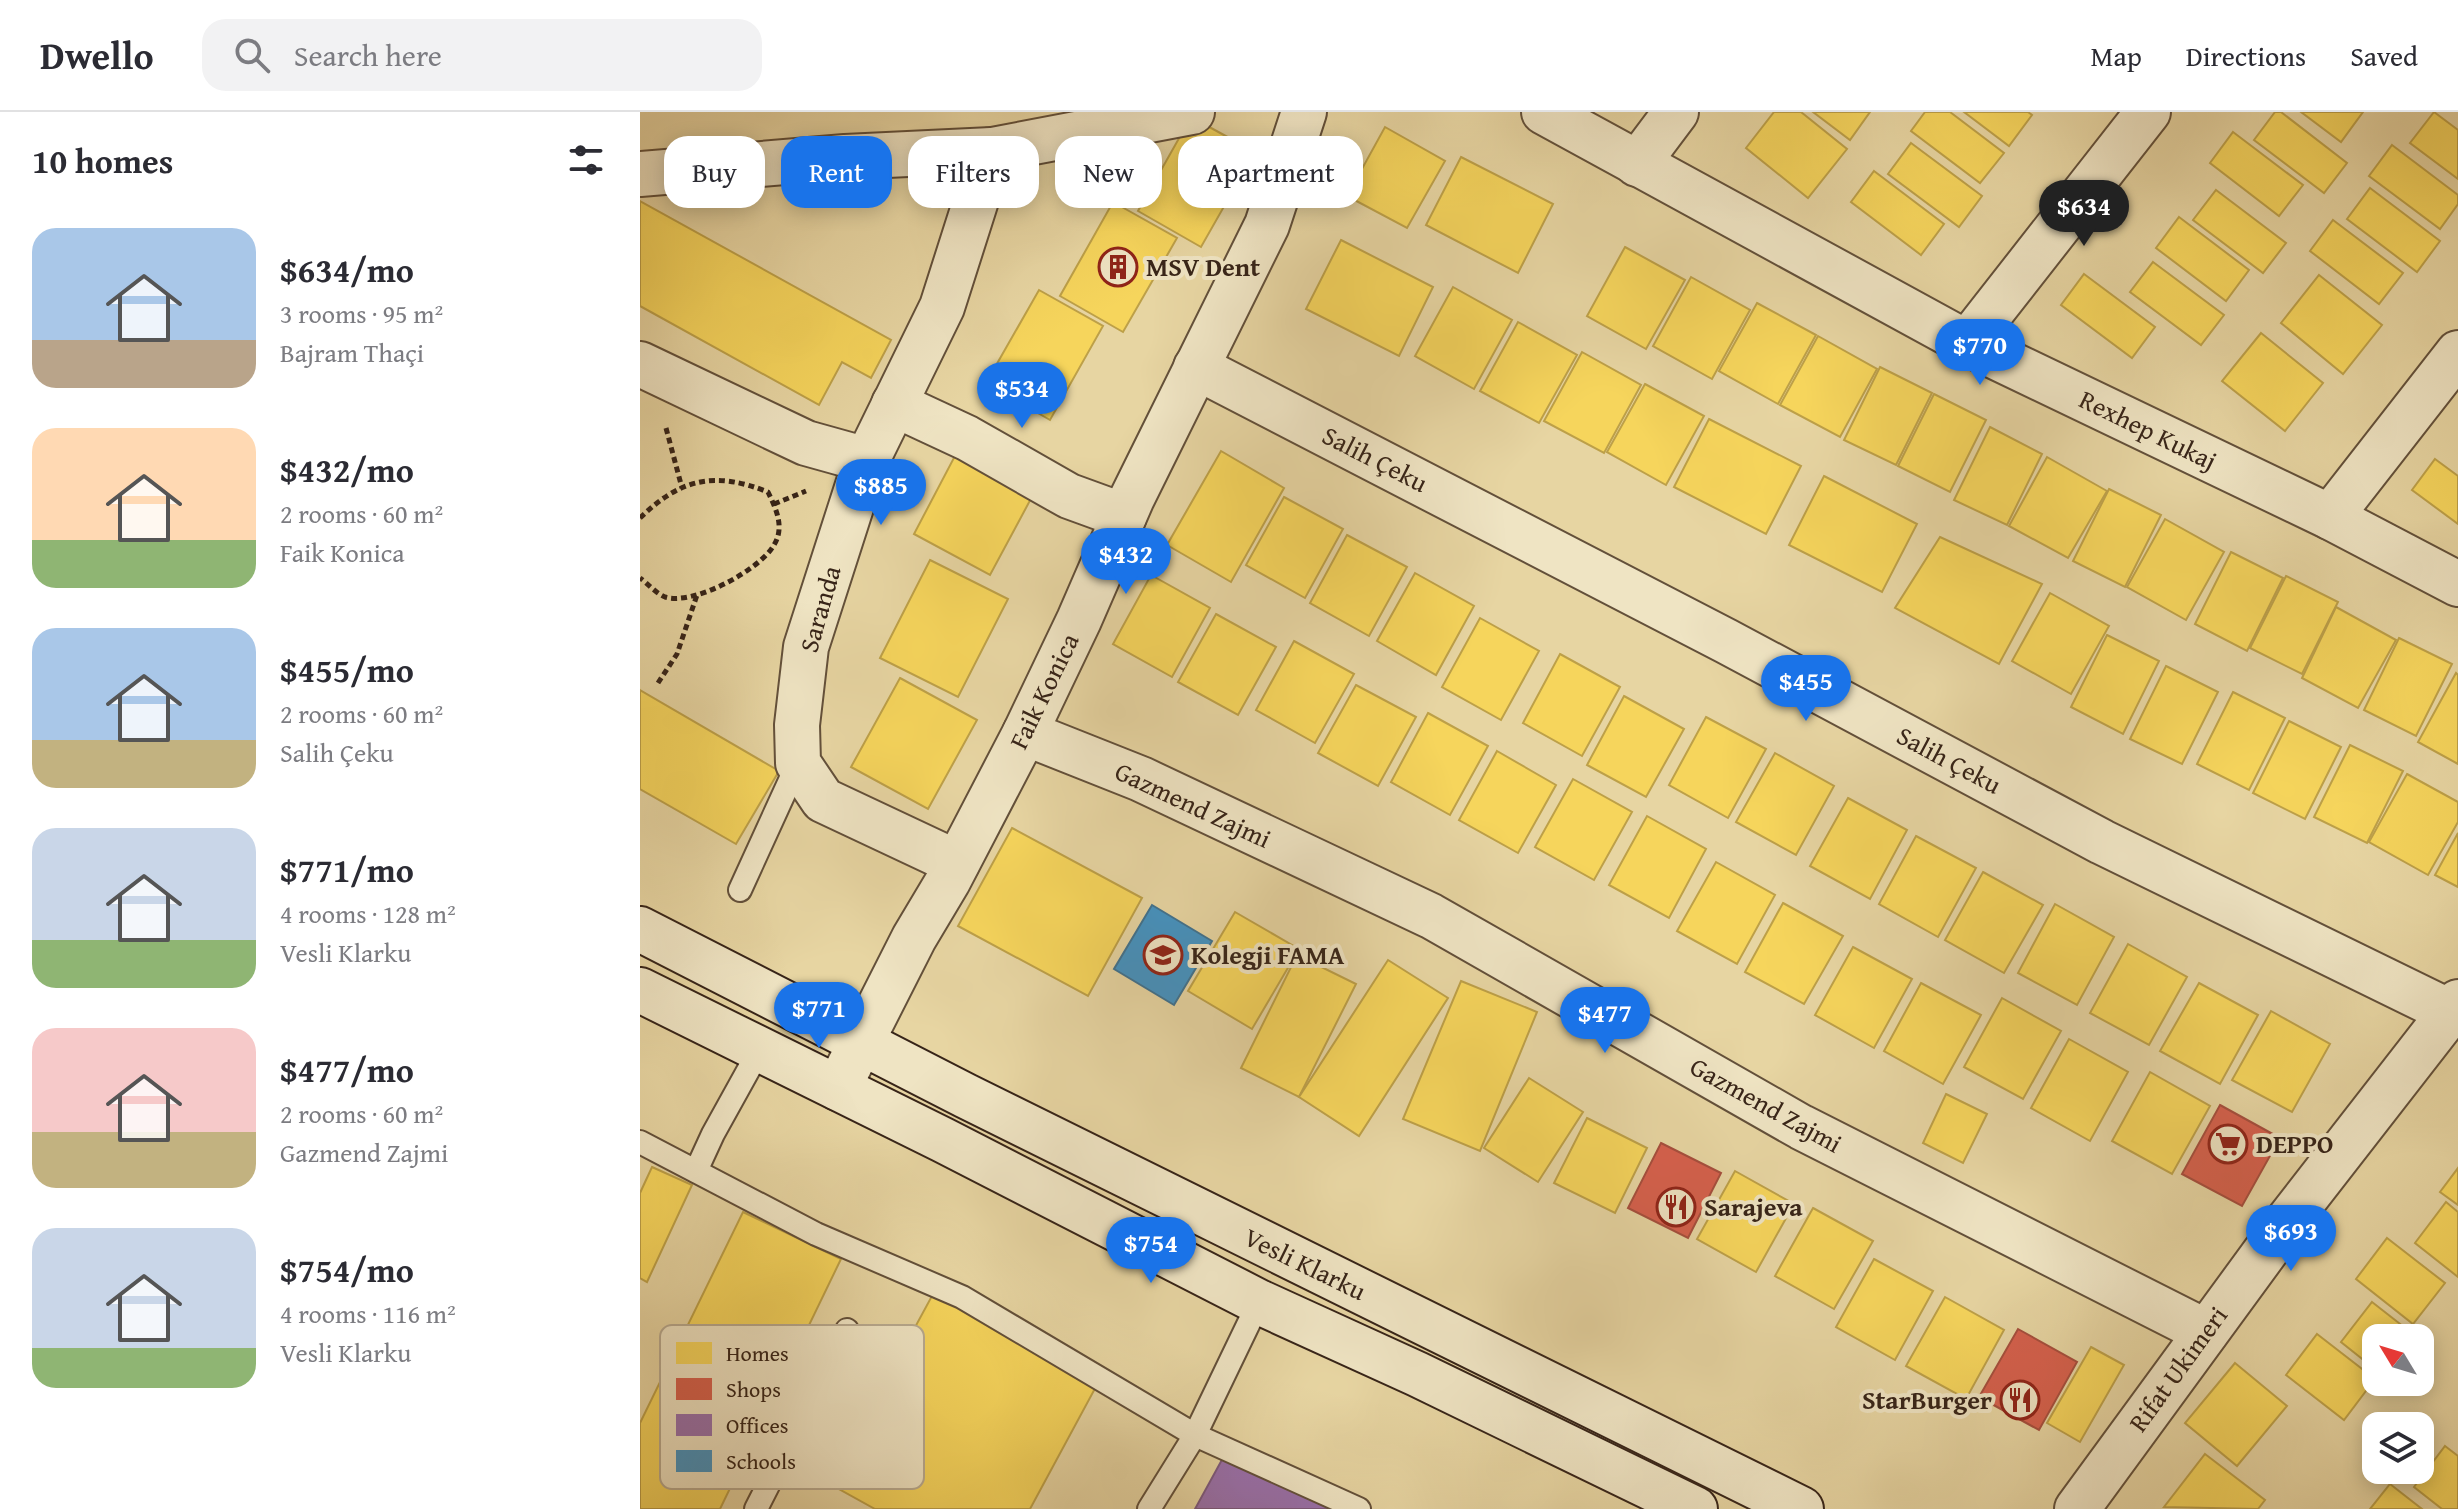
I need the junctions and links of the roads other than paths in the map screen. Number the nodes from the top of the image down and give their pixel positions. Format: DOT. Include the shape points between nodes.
graph roads {
  1 [pos="1192,112"];
  2 [pos="1304,112"];
  3 [pos="1544,112"];
  4 [pos="1676,112"];
  5 [pos="2148,112"];
  6 [pos="1039,141"];
  7 [pos="908,154"];
  8 [pos="1637,164"];
  9 [pos="640,174"];
  10 [pos="974,208"];
  11 [pos="1967,343"];
  12 [pos="2458,353"];
  13 [pos="640,364"];
  14 [pos="1196,367"];
  15 [pos="894,404"];
  16 [pos="867,460"];
  17 [pos="1124,516"];
  18 [pos="2330,517"];
  19 [pos="2458,584"];
  20 [pos="1025,733"];
  21 [pos="798,763"];
  22 [pos="957,863"];
  23 [pos="740,890"];
  24 [pos="640,929"];
  25 [pos="640,990"];
  26 [pos="2454,1007"];
  27 [pos="861,1042"];
  28 [pos="760,1049"];
  29 [pos="838,1088"];
  30 [pos="640,1142"];
  31 [pos="696,1171"];
  32 [pos="1259,1302"];
  33 [pos="2206,1332"];
  34 [pos="1195,1435"];
  35 [pos="766,1489"];
  36 [pos="756,1509"];
  37 [pos="1149,1509"];
  38 [pos="1359,1509"];
  39 [pos="1695,1509"];
  40 [pos="1801,1509"];
  41 [pos="2077,1509"];
  1 -- 6 [label="street"];
  2 -- 14 [label="street, Faik Konica" via="1267,225"];
  3 -- 8 [label="street, Rexhep Kukaj"];
  4 -- 8 [label="street"];
  5 -- 11 [label="street"];
  7 -- 9 [label="street"];
  8 -- 11 [label="street, Rexhep Kukaj"];
  10 -- 15 [label="street, Saranda" via="942,307"];
  11 -- 18 [label="street, Rexhep Kukaj"];
  12 -- 18 [label="street"];
  13 -- 16 [label="street" via="806,443"];
  14 -- 17 [label="street, Faik Konica"];
  14 -- 26 [label="street, Salih Çeku" via="2102,842"];
  15 -- 16 [label="street, Saranda"];
  15 -- 17 [label="street" via="1069,496"];
  16 -- 21 [label="street, Saranda" via="806,647"];
  17 -- 20 [label="street, Faik Konica"];
  18 -- 19 [label="street, Rexhep Kukaj"];
  20 -- 22 [label="street, Faik Konica"];
  20 -- 33 [label="street, Gazmend Zajmi" via="1141,779 1431,916 1801,1127"];
  21 -- 22 [label="street" via="823,800"];
  21 -- 23 [label="lane, Saranda"];
  22 -- 27 [label="street, Faik Konica"];
  24 -- 27 [label="street, Vesli Klarku"];
  25 -- 28 [label="street, Vesli Klarku"];
  26 -- 33 [label="street, Rifat Ukimeri"];
  27 -- 29 [label="street, Faik Konica"];
  27 -- 40 [label="street, Vesli Klarku"];
  28 -- 29 [label="street, Vesli Klarku"];
  28 -- 31 [label="lane"];
  29 -- 32 [label="street, Vesli Klarku"];
  30 -- 31 [label="lane"];
  31 -- 34 [label="lane" via="816,1234 962,1297"];
  32 -- 34 [label="lane"];
  32 -- 39 [label="street, Vesli Klarku"];
  33 -- 41 [label="street, Rifat Ukimeri"];
  34 -- 37 [label="lane"];
  34 -- 38 [label="lane"];
  35 -- 36 [label="lane"];
}
